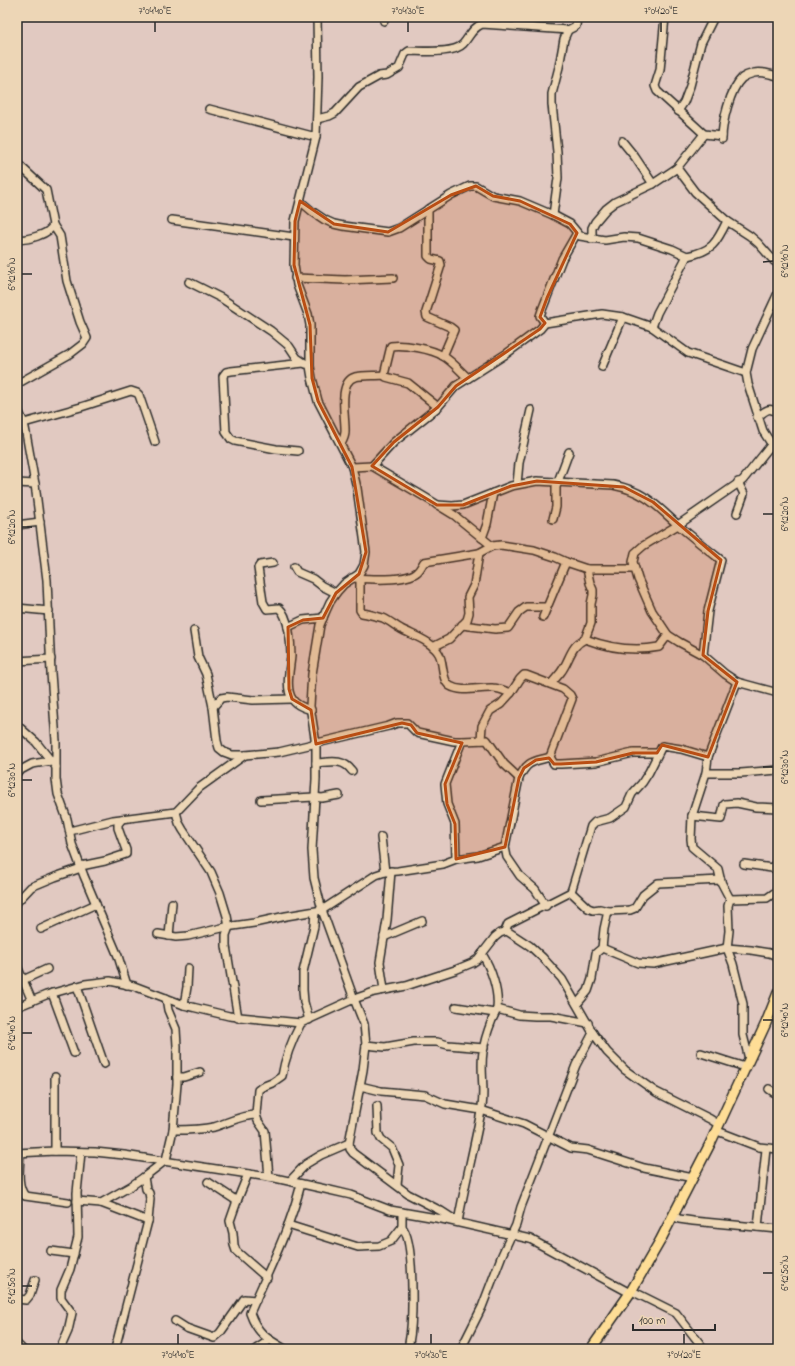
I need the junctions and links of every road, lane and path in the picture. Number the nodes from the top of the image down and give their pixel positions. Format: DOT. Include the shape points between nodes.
graph roads {
  1 [pos="317,17"];
  2 [pos="577,17"];
  3 [pos="665,17"];
  4 [pos="714,17"];
  5 [pos="568,30"];
  6 [pos="778,76"];
  7 [pos="209,109"];
  8 [pos="678,111"];
  9 [pos="317,119"];
  10 [pos="704,134"];
  11 [pos="316,137"];
  12 [pos="622,141"];
  13 [pos="17,163"];
  14 [pos="677,168"];
  15 [pos="653,184"];
  16 [pos="300,201"];
  17 [pos="428,209"];
  18 [pos="553,215"];
  19 [pos="172,220"];
  20 [pos="727,221"];
  21 [pos="53,225"];
  22 [pos="577,233"];
  23 [pos="294,237"];
  24 [pos="17,239"];
  25 [pos="592,239"];
  26 [pos="687,256"];
  27 [pos="778,263"];
  28 [pos="295,278"];
  29 [pos="393,278"];
  30 [pos="190,282"];
  31 [pos="778,293"];
  32 [pos="623,317"];
  33 [pos="544,323"];
  34 [pos="652,327"];
  35 [pos="443,356"];
  36 [pos="307,365"];
  37 [pos="602,367"];
  38 [pos="746,373"];
  39 [pos="384,375"];
  40 [pos="468,378"];
  41 [pos="17,384"];
  42 [pos="438,407"];
  43 [pos="17,408"];
  44 [pos="531,410"];
  45 [pos="778,413"];
  46 [pos="758,417"];
  47 [pos="24,423"];
  48 [pos="155,442"];
  49 [pos="341,444"];
  50 [pos="772,445"];
  51 [pos="298,451"];
  52 [pos="569,452"];
  53 [pos="778,454"];
  54 [pos="372,466"];
  55 [pos="352,467"];
  56 [pos="558,482"];
  57 [pos="738,482"];
  58 [pos="17,483"];
  59 [pos="35,484"];
  60 [pos="517,484"];
  61 [pos="493,493"];
  62 [pos="437,505"];
  63 [pos="737,512"];
  64 [pos="553,519"];
  65 [pos="40,522"];
  66 [pos="17,525"];
  67 [pos="678,525"];
  68 [pos="482,538"];
  69 [pos="492,546"];
  70 [pos="479,552"];
  71 [pos="566,562"];
  72 [pos="273,563"];
  73 [pos="294,567"];
  74 [pos="587,569"];
  75 [pos="634,569"];
  76 [pos="356,579"];
  77 [pos="336,593"];
  78 [pos="546,607"];
  79 [pos="17,608"];
  80 [pos="49,611"];
  81 [pos="323,618"];
  82 [pos="543,618"];
  83 [pos="462,625"];
  84 [pos="288,627"];
  85 [pos="194,632"];
  86 [pos="668,635"];
  87 [pos="585,639"];
  88 [pos="433,647"];
  89 [pos="703,655"];
  90 [pos="50,659"];
  91 [pos="17,661"];
  92 [pos="737,682"];
  93 [pos="551,684"];
  94 [pos="510,693"];
  95 [pos="778,693"];
  96 [pos="292,699"];
  97 [pos="213,706"];
  98 [pos="311,710"];
  99 [pos="17,725"];
  100 [pos="481,740"];
  101 [pos="462,742"];
  102 [pos="316,744"];
  103 [pos="657,754"];
  104 [pos="245,755"];
  105 [pos="550,757"];
  106 [pos="708,757"];
  107 [pos="51,761"];
  108 [pos="316,763"];
  109 [pos="56,767"];
  110 [pos="778,770"];
  111 [pos="352,771"];
  112 [pos="17,772"];
  113 [pos="706,773"];
  114 [pos="519,778"];
  115 [pos="338,795"];
  116 [pos="314,797"];
  117 [pos="261,800"];
  118 [pos="778,808"];
  119 [pos="176,812"];
  120 [pos="692,816"];
  121 [pos="122,819"];
  122 [pos="70,831"];
  123 [pos="381,837"];
  124 [pos="505,847"];
  125 [pos="456,859"];
  126 [pos="778,861"];
  127 [pos="744,864"];
  128 [pos="81,867"];
  129 [pos="388,871"];
  130 [pos="721,880"];
  131 [pos="572,892"];
  132 [pos="778,894"];
  133 [pos="730,899"];
  134 [pos="17,902"];
  135 [pos="172,903"];
  136 [pos="96,904"];
  137 [pos="546,906"];
  138 [pos="319,911"];
  139 [pos="608,911"];
  140 [pos="422,921"];
  141 [pos="229,927"];
  142 [pos="41,929"];
  143 [pos="505,931"];
  144 [pos="158,934"];
  145 [pos="169,936"];
  146 [pos="384,937"];
  147 [pos="602,948"];
  148 [pos="727,948"];
  149 [pos="482,954"];
  150 [pos="778,956"];
  151 [pos="17,966"];
  152 [pos="47,968"];
  153 [pos="188,968"];
  154 [pos="23,980"];
  155 [pos="127,985"];
  156 [pos="77,986"];
  157 [pos="384,990"];
  158 [pos="778,992"];
  159 [pos="52,993"];
  160 [pos="166,998"];
  161 [pos="354,999"];
  162 [pos="32,1001"];
  163 [pos="578,1004"];
  164 [pos="184,1005"];
  165 [pos="778,1006"];
  166 [pos="17,1007"];
  167 [pos="456,1007"];
  168 [pos="496,1011"];
  169 [pos="238,1018"];
  170 [pos="309,1020"];
  171 [pos="301,1023"];
  172 [pos="588,1023"];
  173 [pos="593,1033"];
  174 [pos="366,1045"];
  175 [pos="484,1048"];
  176 [pos="701,1052"];
  177 [pos="74,1053"];
  178 [pos="747,1063"];
  179 [pos="104,1064"];
  180 [pos="200,1072"];
  181 [pos="55,1077"];
  182 [pos="177,1077"];
  183 [pos="360,1086"];
  184 [pos="770,1089"];
  185 [pos="778,1095"];
  186 [pos="377,1106"];
  187 [pos="482,1110"];
  188 [pos="256,1115"];
  189 [pos="719,1128"];
  190 [pos="173,1130"];
  191 [pos="549,1136"];
  192 [pos="349,1143"];
  193 [pos="766,1149"];
  194 [pos="778,1150"];
  195 [pos="55,1151"];
  196 [pos="81,1152"];
  197 [pos="18,1153"];
  198 [pos="166,1160"];
  199 [pos="248,1174"];
  200 [pos="144,1177"];
  201 [pos="268,1177"];
  202 [pos="693,1178"];
  203 [pos="290,1181"];
  204 [pos="208,1182"];
  205 [pos="301,1184"];
  206 [pos="397,1185"];
  207 [pos="77,1201"];
  208 [pos="237,1201"];
  209 [pos="68,1202"];
  210 [pos="101,1203"];
  211 [pos="402,1212"];
  212 [pos="676,1217"];
  213 [pos="148,1221"];
  214 [pos="458,1222"];
  215 [pos="288,1225"];
  216 [pos="758,1226"];
  217 [pos="402,1228"];
  218 [pos="778,1229"];
  219 [pos="511,1234"];
  220 [pos="51,1251"];
  221 [pos="74,1254"];
  222 [pos="266,1278"];
  223 [pos="35,1280"];
  224 [pos="633,1293"];
  225 [pos="17,1299"];
  226 [pos="256,1300"];
  227 [pos="175,1322"];
  228 [pos="270,1340"];
  229 [pos="17,1344"];
  230 [pos="22,1349"];
  231 [pos="60,1349"];
  232 [pos="115,1349"];
  233 [pos="256,1349"];
  234 [pos="285,1349"];
  235 [pos="409,1349"];
  236 [pos="461,1349"];
  237 [pos="591,1349"];
  238 [pos="598,1349"];
  239 [pos="704,1349"];
  1 -- 9 [label="street"];
  2 -- 5 [label="street" via="576,26"];
  3 -- 8 [label="street" via="660,70 655,86"];
  4 -- 8 [label="street" via="701,43 694,74"];
  5 -- 9 [label="street" via="482,24 476,26 463,45 455,49 409,51 399,68 359,87 335,113"];
  5 -- 18 [label="street" via="552,94 558,178"];
  6 -- 10 [label="street" via="763,72 743,77 730,100 722,138"];
  7 -- 11 [label="street"];
  8 -- 10 [label="street"];
  9 -- 11 [label="street"];
  10 -- 14 [label="street"];
  11 -- 16 [label="street"];
  12 -- 15 [label="street"];
  13 -- 21 [label="street" via="46,190"];
  14 -- 15 [label="street"];
  14 -- 20 [label="street" via="695,192"];
  15 -- 25 [label="street" via="606,209 592,228"];
  16 -- 17 [label="street" via="334,224 384,232 399,228"];
  16 -- 23 [label="street"];
  17 -- 18 [label="street" via="470,186 476,186 493,196 520,202"];
  17 -- 35 [label="street" via="428,256 431,260 440,261 442,265 426,314 427,317 454,330"];
  18 -- 22 [label="street" via="570,224"];
  19 -- 23 [label="street"];
  20 -- 26 [label="street" via="716,242 709,249"];
  20 -- 27 [label="street" via="750,236"];
  21 -- 24 [label="street" via="52,229 46,232 23,240"];
  21 -- 41 [label="street" via="60,236 67,281 87,338 70,354"];
  22 -- 25 [label="street"];
  22 -- 33 [label="street" via="562,259 542,310 540,316"];
  23 -- 28 [label="street"];
  25 -- 26 [label="street" via="638,238"];
  26 -- 34 [label="street"];
  28 -- 29 [label="street"];
  28 -- 36 [label="street" via="310,325"];
  30 -- 36 [label="street" via="221,298 271,331"];
  31 -- 38 [label="street" via="752,349"];
  32 -- 33 [label="street" via="602,314"];
  32 -- 34 [label="street"];
  32 -- 37 [label="street"];
  33 -- 40 [label="street" via="540,329 506,354"];
  34 -- 38 [label="street" via="688,353"];
  35 -- 39 [label="street" via="436,352 392,345"];
  35 -- 40 [label="street"];
  36 -- 49 [label="street" via="318,401"];
  36 -- 51 [label="street" via="231,371 223,376 226,432 231,439"];
  38 -- 46 [label="street"];
  39 -- 42 [label="street" via="408,383"];
  39 -- 49 [label="street" via="356,377 348,382 344,405 345,434"];
  40 -- 42 [label="street" via="456,386"];
  42 -- 54 [label="street" via="394,442"];
  43 -- 47 [label="street"];
  44 -- 60 [label="street"];
  45 -- 46 [label="street" via="772,409"];
  46 -- 50 [label="street"];
  47 -- 48 [label="street" via="131,391 139,395"];
  47 -- 59 [label="street"];
  49 -- 55 [label="street"];
  50 -- 53 [label="street"];
  50 -- 57 [label="street" via="743,480"];
  52 -- 56 [label="street"];
  54 -- 55 [label="street"];
  54 -- 62 [label="street"];
  55 -- 76 [label="street" via="366,552 366,559"];
  56 -- 60 [label="street" via="537,481"];
  56 -- 64 [label="street"];
  56 -- 67 [label="street" via="624,487 653,502"];
  57 -- 63 [label="street" via="744,494"];
  57 -- 67 [label="street"];
  58 -- 59 [label="street"];
  59 -- 65 [label="street"];
  60 -- 61 [label="street"];
  61 -- 62 [label="street" via="463,505"];
  61 -- 68 [label="street"];
  62 -- 68 [label="street"];
  65 -- 66 [label="street"];
  65 -- 80 [label="street" via="48,580"];
  67 -- 75 [label="street" via="635,552"];
  67 -- 89 [label="street" via="721,560 708,611"];
  68 -- 69 [label="street"];
  69 -- 70 [label="street"];
  69 -- 71 [label="street" via="534,550"];
  70 -- 76 [label="street" via="424,562 417,572 409,576 382,580"];
  70 -- 83 [label="street" via="474,585 468,597 469,613"];
  71 -- 74 [label="street"];
  71 -- 78 [label="street"];
  72 -- 84 [label="street" via="260,565 258,568 263,602 267,609 281,609"];
  73 -- 77 [label="street" via="297,572"];
  74 -- 75 [label="street"];
  74 -- 87 [label="street" via="593,595 591,623"];
  75 -- 86 [label="street" via="652,611"];
  76 -- 77 [label="street" via="344,584"];
  76 -- 88 [label="street" via="362,613 386,620"];
  77 -- 81 [label="street"];
  78 -- 82 [label="street"];
  78 -- 83 [label="street" via="526,607 519,612 508,628"];
  79 -- 80 [label="street"];
  80 -- 90 [label="street"];
  81 -- 84 [label="street" via="303,620"];
  81 -- 98 [label="street" via="312,674"];
  83 -- 88 [label="street" via="449,639"];
  84 -- 96 [label="street" via="291,655 289,689"];
  85 -- 97 [label="street" via="198,657 206,674"];
  86 -- 87 [label="street" via="659,647 625,650"];
  86 -- 89 [label="street"];
  87 -- 93 [label="street" via="570,653 562,671"];
  88 -- 94 [label="street" via="439,654 445,681 449,685 461,689 494,688"];
  89 -- 92 [label="street"];
  90 -- 91 [label="street"];
  90 -- 109 [label="street"];
  92 -- 95 [label="street"];
  92 -- 106 [label="street"];
  93 -- 94 [label="street" via="524,675"];
  93 -- 105 [label="street" via="564,689 572,699"];
  94 -- 100 [label="street" via="501,704 490,711 482,726"];
  96 -- 97 [label="street" via="253,700 227,697 221,698"];
  96 -- 98 [label="street" via="298,705"];
  97 -- 104 [label="street" via="219,748 227,754"];
  98 -- 102 [label="street"];
  99 -- 107 [label="street" via="36,742"];
  100 -- 101 [label="street"];
  100 -- 114 [label="street" via="488,741 504,764"];
  101 -- 102 [label="street" via="417,733 410,725 402,722"];
  101 -- 125 [label="street" via="445,784 447,804 455,824"];
  102 -- 104 [label="street" via="279,752"];
  102 -- 108 [label="street"];
  103 -- 105 [label="street" via="633,753 596,762 561,764 554,764"];
  103 -- 106 [label="street" via="663,746"];
  103 -- 131 [label="street" via="649,772 632,794 626,807 610,818 595,822 591,826"];
  104 -- 119 [label="street" via="199,788"];
  105 -- 114 [label="street" via="530,763"];
  106 -- 113 [label="street"];
  107 -- 109 [label="street"];
  107 -- 112 [label="street" via="32,764"];
  108 -- 111 [label="street" via="342,762 349,765"];
  108 -- 116 [label="street"];
  109 -- 122 [label="street" via="58,794"];
  110 -- 113 [label="street"];
  113 -- 120 [label="street"];
  114 -- 124 [label="street"];
  115 -- 116 [label="street"];
  116 -- 117 [label="street"];
  116 -- 138 [label="street" via="312,860"];
  118 -- 120 [label="street" via="725,804 721,818"];
  119 -- 121 [label="street"];
  119 -- 141 [label="street" via="186,836 211,872"];
  120 -- 130 [label="street" via="692,847 718,868"];
  121 -- 122 [label="street"];
  121 -- 128 [label="street" via="118,828 126,854"];
  122 -- 128 [label="street"];
  123 -- 129 [label="street"];
  124 -- 125 [label="street" via="478,856"];
  124 -- 137 [label="street" via="507,857 520,876 535,889"];
  125 -- 129 [label="street" via="432,866"];
  126 -- 127 [label="street" via="772,868"];
  128 -- 134 [label="street" via="31,887"];
  128 -- 136 [label="street"];
  129 -- 138 [label="street" via="376,875"];
  129 -- 146 [label="street"];
  130 -- 133 [label="street"];
  130 -- 139 [label="street" via="658,883 643,895 635,908"];
  131 -- 137 [label="street"];
  131 -- 139 [label="street" via="588,908"];
  132 -- 133 [label="street" via="774,893 767,898"];
  133 -- 148 [label="street"];
  135 -- 145 [label="street"];
  136 -- 142 [label="street"];
  136 -- 155 [label="street"];
  137 -- 143 [label="street" via="508,924"];
  138 -- 141 [label="street"];
  138 -- 161 [label="street" via="330,928"];
  138 -- 170 [label="street" via="303,972 303,996"];
  139 -- 147 [label="street"];
  140 -- 146 [label="street"];
  141 -- 145 [label="street" via="188,936"];
  141 -- 169 [label="street" via="226,946"];
  143 -- 149 [label="street" via="495,937"];
  143 -- 163 [label="street" via="530,946 543,958 562,979"];
  144 -- 145 [label="street"];
  146 -- 157 [label="street" via="380,962"];
  147 -- 148 [label="street" via="638,963 653,964"];
  147 -- 163 [label="street" via="596,953 588,991"];
  148 -- 150 [label="street"];
  148 -- 178 [label="street" via="743,1004 743,1035"];
  149 -- 157 [label="street" via="472,963 455,970 406,986"];
  149 -- 168 [label="street" via="489,965 496,988"];
  151 -- 154 [label="street"];
  152 -- 154 [label="street"];
  153 -- 164 [label="street"];
  154 -- 162 [label="street"];
  155 -- 156 [label="street" via="110,981"];
  155 -- 160 [label="street"];
  156 -- 159 [label="street"];
  156 -- 179 [label="street"];
  157 -- 161 [label="street"];
  158 -- 178 [label="main road"];
  159 -- 162 [label="street"];
  159 -- 177 [label="street"];
  160 -- 164 [label="street"];
  160 -- 182 [label="street" via="176,1029"];
  161 -- 170 [label="street"];
  161 -- 174 [label="street" via="364,1024"];
  162 -- 166 [label="street"];
  163 -- 172 [label="street"];
  164 -- 169 [label="street"];
  165 -- 189 [label="main road"];
  167 -- 168 [label="street"];
  168 -- 172 [label="street" via="551,1016"];
  168 -- 175 [label="street"];
  169 -- 171 [label="street"];
  170 -- 171 [label="street"];
  171 -- 188 [label="street" via="284,1063 282,1076 258,1090"];
  172 -- 173 [label="street"];
  173 -- 189 [label="street" via="625,1070 656,1092 710,1119"];
  173 -- 191 [label="street" via="576,1065"];
  174 -- 175 [label="street" via="385,1047 414,1042 437,1042"];
  174 -- 183 [label="street"];
  175 -- 187 [label="street"];
  176 -- 178 [label="street"];
  178 -- 189 [label="main road"];
  180 -- 182 [label="street"];
  181 -- 195 [label="street"];
  182 -- 190 [label="street"];
  183 -- 187 [label="street" via="381,1091 425,1095 445,1104"];
  183 -- 192 [label="street"];
  184 -- 185 [label="street"];
  186 -- 206 [label="street" via="378,1133 381,1140 392,1148 399,1165"];
  187 -- 191 [label="street" via="524,1124"];
  187 -- 214 [label="street"];
  188 -- 190 [label="street" via="247,1115 213,1127"];
  188 -- 201 [label="street" via="265,1131"];
  189 -- 193 [label="street"];
  189 -- 202 [label="main road"];
  189 -- 212 [label="main road"];
  190 -- 198 [label="street"];
  191 -- 202 [label="street" via="571,1148 588,1150 644,1168"];
  191 -- 219 [label="street"];
  192 -- 203 [label="street" via="306,1164"];
  192 -- 206 [label="street" via="353,1153"];
  193 -- 194 [label="street"];
  193 -- 216 [label="street"];
  195 -- 196 [label="street"];
  195 -- 197 [label="street"];
  196 -- 198 [label="street"];
  196 -- 207 [label="street"];
  197 -- 209 [label="street" via="20,1186 25,1196"];
  198 -- 199 [label="street"];
  198 -- 200 [label="street"];
  199 -- 201 [label="street"];
  199 -- 208 [label="street"];
  200 -- 210 [label="street"];
  200 -- 213 [label="street" via="150,1199"];
  201 -- 203 [label="street"];
  202 -- 212 [label="main road"];
  203 -- 205 [label="street"];
  204 -- 208 [label="street"];
  205 -- 211 [label="street" via="351,1195"];
  205 -- 215 [label="street"];
  206 -- 214 [label="street"];
  207 -- 210 [label="street"];
  207 -- 221 [label="street" via="78,1236"];
  208 -- 222 [label="street" via="230,1221 236,1251"];
  210 -- 213 [label="street"];
  211 -- 214 [label="street"];
  211 -- 217 [label="street"];
  212 -- 216 [label="street"];
  212 -- 224 [label="main road"];
  213 -- 232 [label="street"];
  214 -- 219 [label="street"];
  215 -- 217 [label="street" via="358,1247 385,1244"];
  215 -- 222 [label="street"];
  216 -- 218 [label="street"];
  217 -- 235 [label="street" via="406,1234 411,1265"];
  219 -- 224 [label="street" via="538,1243"];
  219 -- 236 [label="street" via="482,1307"];
  220 -- 221 [label="street"];
  221 -- 231 [label="street" via="61,1290 61,1298 72,1313"];
  222 -- 226 [label="street"];
  223 -- 225 [label="street" via="26,1300"];
  224 -- 237 [label="main road"];
  224 -- 238 [label="main road"];
  224 -- 239 [label="street" via="676,1313"];
  226 -- 227 [label="street" via="244,1299 214,1338"];
  226 -- 228 [label="street" via="250,1313 253,1322 264,1337"];
  228 -- 233 [label="street"];
  228 -- 234 [label="street"];
  229 -- 230 [label="street"];
}
